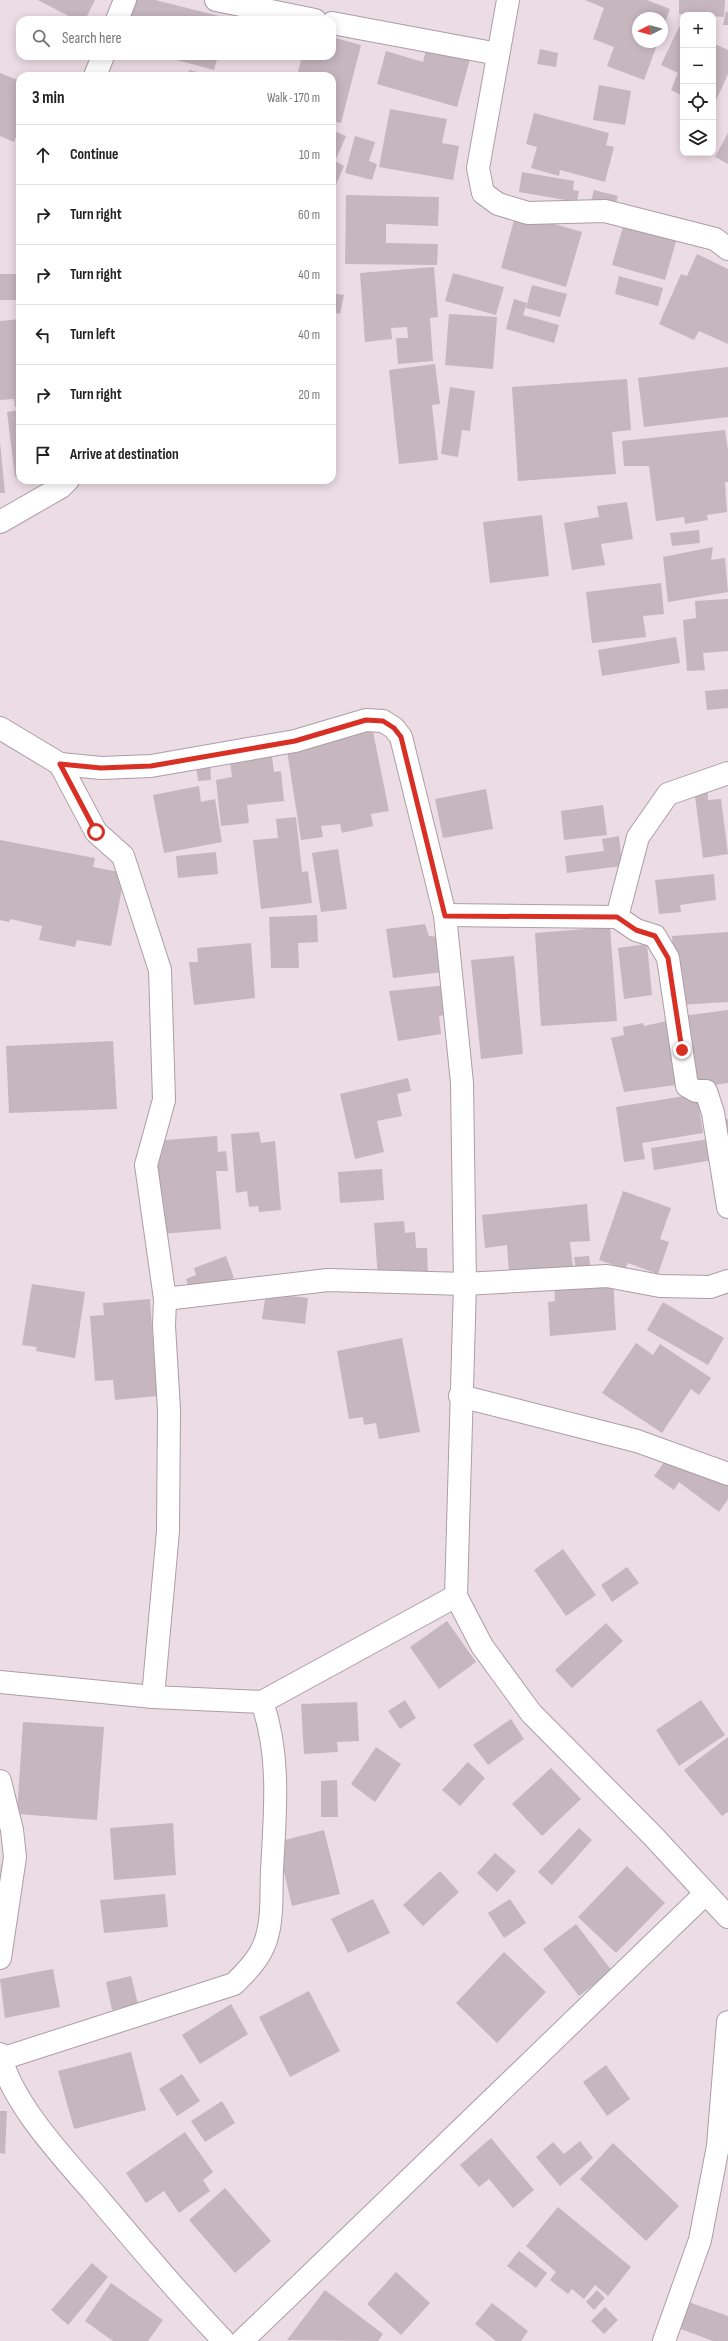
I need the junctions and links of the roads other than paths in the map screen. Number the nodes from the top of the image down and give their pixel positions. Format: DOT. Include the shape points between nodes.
graph roads {
  1 [pos="125,0"];
  2 [pos="216,0"];
  3 [pos="508,0"];
  4 [pos="119,16"];
  5 [pos="295,16"];
  6 [pos="336,24"];
  7 [pos="498,54"];
  8 [pos="101,60"];
  9 [pos="97,72"];
  10 [pos="728,249"];
  11 [pos="64,484"];
  12 [pos="0,522"];
  13 [pos="0,728"];
  14 [pos="60,764"];
  15 [pos="728,773"];
  16 [pos="445,916"];
  17 [pos="617,917"];
  18 [pos="720,1110"];
  19 [pos="728,1207"];
  20 [pos="728,1281"];
  21 [pos="465,1284"];
  22 [pos="165,1298"];
  23 [pos="460,1396"];
  24 [pos="728,1474"];
  25 [pos="456,1596"];
  26 [pos="0,1682"];
  27 [pos="153,1697"];
  28 [pos="262,1702"];
  29 [pos="0,1780"];
  30 [pos="706,1893"];
  31 [pos="728,1917"];
  32 [pos="0,1958"];
  33 [pos="728,2022"];
  34 [pos="1,2057"];
  35 [pos="723,2148"];
  36 [pos="224,2341"];
  37 [pos="242,2341"];
  38 [pos="664,2341"];
  1 -- 4 [label="street"];
  2 -- 5 [label="street"];
  3 -- 7 [label="street"];
  6 -- 7 [label="street"];
  7 -- 10 [label="street" via="478,168 483,192 498,204 528,213 605,211 715,239"];
  8 -- 9 [label="street"];
  11 -- 12 [label="street"];
  13 -- 14 [label="street"];
  14 -- 16 [label="street" via="101,768 151,766 295,741 366,720 383,721 394,728 401,737"];
  14 -- 22 [label="street" via="96,832 123,856 160,970 164,1100 146,1165"];
  15 -- 17 [label="street" via="668,794 638,837"];
  16 -- 17 [label="street"];
  16 -- 21 [label="street" via="462,1083"];
  17 -- 18 [label="street" via="636,930 655,936 668,958 687,1086 696,1091 706,1091"];
  18 -- 19 [label="street"];
  20 -- 21 [label="street" via="710,1287 660,1286 607,1276"];
  21 -- 22 [label="street" via="328,1280"];
  21 -- 23 [label="street"];
  22 -- 27 [label="street" via="169,1410 168,1531"];
  23 -- 24 [label="street" via="637,1441"];
  23 -- 25 [label="street"];
  25 -- 28 [label="street"];
  25 -- 30 [label="street" via="482,1646 531,1713"];
  26 -- 27 [label="street"];
  27 -- 28 [label="street"];
  28 -- 34 [label="street" via="270,1725 274,1751 275,1804 270,1918 266,1940 255,1962 234,1984"];
  29 -- 32 [label="street" via="11,1822 15,1857"];
  30 -- 31 [label="street"];
  30 -- 37 [label="street"];
  33 -- 35 [label="street"];
  34 -- 36 [label="street" via="17,2097 67,2162 172,2286"];
  35 -- 38 [label="street" via="700,2240"];
}
